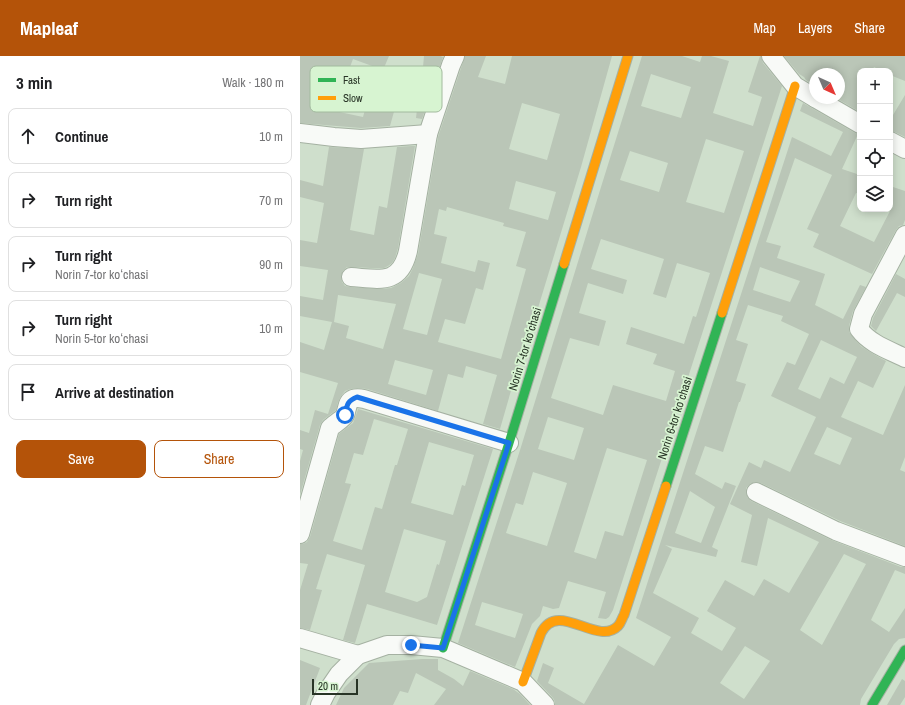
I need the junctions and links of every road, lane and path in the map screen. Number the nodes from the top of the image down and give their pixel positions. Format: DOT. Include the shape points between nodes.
graph roads {
  1 [pos="455,56"];
  2 [pos="628,56"];
  3 [pos="770,56"];
  4 [pos="795,86"];
  5 [pos="442,92"];
  6 [pos="809,94"];
  7 [pos="825,104"];
  8 [pos="435,112"];
  9 [pos="857,122"];
  10 [pos="300,133"];
  11 [pos="428,134"];
  12 [pos="893,143"];
  13 [pos="905,149"];
  14 [pos="905,236"];
  15 [pos="351,277"];
  16 [pos="905,358"];
  17 [pos="509,443"];
  18 [pos="756,492"];
  19 [pos="300,534"];
  20 [pos="905,557"];
  21 [pos="300,638"];
  22 [pos="443,648"];
  23 [pos="905,650"];
  24 [pos="358,655"];
  25 [pos="523,682"];
  26 [pos="320,705"];
  27 [pos="545,705"];
  28 [pos="872,705"];
  1 -- 5 [label="street"];
  2 -- 17 [label="street, Norin 7-tor koʻchasi"];
  3 -- 4 [label="street"];
  4 -- 6 [label="street"];
  4 -- 25 [label="street, Norin 6-tor koʻchasi" via="624,615 618,626 600,632 570,621 558,620 550,623 542,629"];
  7 -- 9 [label="street"];
  8 -- 11 [label="street"];
  10 -- 11 [label="street" via="360,139"];
  11 -- 15 [label="street" via="408,251 403,266 394,275 385,279"];
  12 -- 13 [label="street"];
  14 -- 16 [label="street" via="863,314 859,329 872,342"];
  17 -- 19 [label="street" via="357,397 351,399 342,420 330,428"];
  17 -- 22 [label="street, Norin 7-tor koʻchasi"];
  18 -- 20 [label="street" via="836,531"];
  21 -- 24 [label="street"];
  22 -- 24 [label="street" via="387,645"];
  22 -- 25 [label="street"];
  23 -- 28 [label="street"];
  24 -- 26 [label="street" via="339,674"];
  25 -- 27 [label="street"];
}
